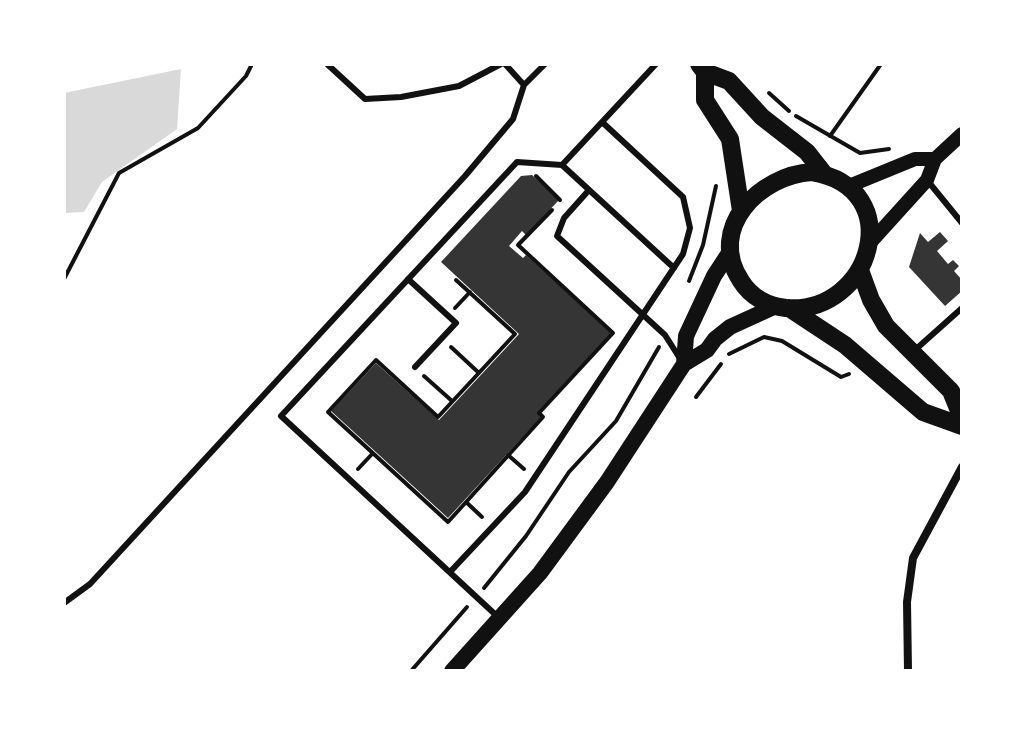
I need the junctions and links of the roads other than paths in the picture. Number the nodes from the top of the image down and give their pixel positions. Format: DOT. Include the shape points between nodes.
graph roads {
  1 [pos="327,64"];
  2 [pos="503,64"];
  3 [pos="545,64"];
  4 [pos="656,64"];
  5 [pos="702,68"];
  6 [pos="524,85"];
  7 [pos="602,122"];
  8 [pos="962,134"];
  9 [pos="935,159"];
  10 [pos="562,165"];
  11 [pos="825,175"];
  12 [pos="927,180"];
  13 [pos="849,186"];
  14 [pos="589,190"];
  15 [pos="741,211"];
  16 [pos="962,223"];
  17 [pos="869,244"];
  18 [pos="731,250"];
  19 [pos="674,268"];
  20 [pos="860,270"];
  21 [pos="408,279"];
  22 [pos="782,307"];
  23 [pos="962,308"];
  24 [pos="643,315"];
  25 [pos="913,353"];
  26 [pos="684,364"];
  27 [pos="415,367"];
  28 [pos="962,418"];
  29 [pos="962,426"];
  30 [pos="962,467"];
  31 [pos="450,572"];
  32 [pos="64,603"];
  33 [pos="499,618"];
  34 [pos="452,671"];
  35 [pos="908,671"];
  1 -- 2 [label="lane" via="365,99 459,86"];
  2 -- 6 [label="lane"];
  3 -- 6 [label="lane"];
  4 -- 7 [label="lane"];
  5 -- 11 [label="main road" via="729,81"];
  5 -- 15 [label="main road" via="705,100 730,139"];
  6 -- 32 [label="lane" via="513,119 465,176 90,584"];
  7 -- 10 [label="lane"];
  7 -- 19 [label="lane" via="683,197 690,228"];
  8 -- 9 [label="street"];
  9 -- 12 [label="street"];
  9 -- 13 [label="street" via="915,159"];
  10 -- 14 [label="lane"];
  10 -- 21 [label="lane" via="517,162"];
  11 -- 13 [label="main road"];
  11 -- 15 [label="main road" via="798,173 772,182"];
  12 -- 16 [label="lane"];
  12 -- 17 [label="street"];
  13 -- 17 [label="main road" via="869,218"];
  14 -- 19 [label="lane"];
  14 -- 24 [label="lane" via="564,218 557,236"];
  15 -- 18 [label="main road"];
  17 -- 20 [label="main road"];
  18 -- 22 [label="main road" via="744,286"];
  18 -- 26 [label="main road" via="686,336"];
  19 -- 24 [label="lane"];
  20 -- 22 [label="main road" via="829,299 803,308"];
  20 -- 25 [label="main road" via="886,326"];
  21 -- 27 [label="lane" via="456,323"];
  21 -- 31 [label="lane" via="281,416"];
  22 -- 26 [label="main road" via="730,327"];
  22 -- 29 [label="main road" via="845,345 923,412"];
  23 -- 25 [label="lane"];
  24 -- 26 [label="lane" via="665,335"];
  24 -- 31 [label="lane" via="534,479"];
  25 -- 28 [label="main road" via="951,391"];
  26 -- 33 [label="main road" via="540,573"];
  30 -- 35 [label="street" via="913,558 907,602"];
  31 -- 33 [label="lane"];
  33 -- 34 [label="main road"];
}
